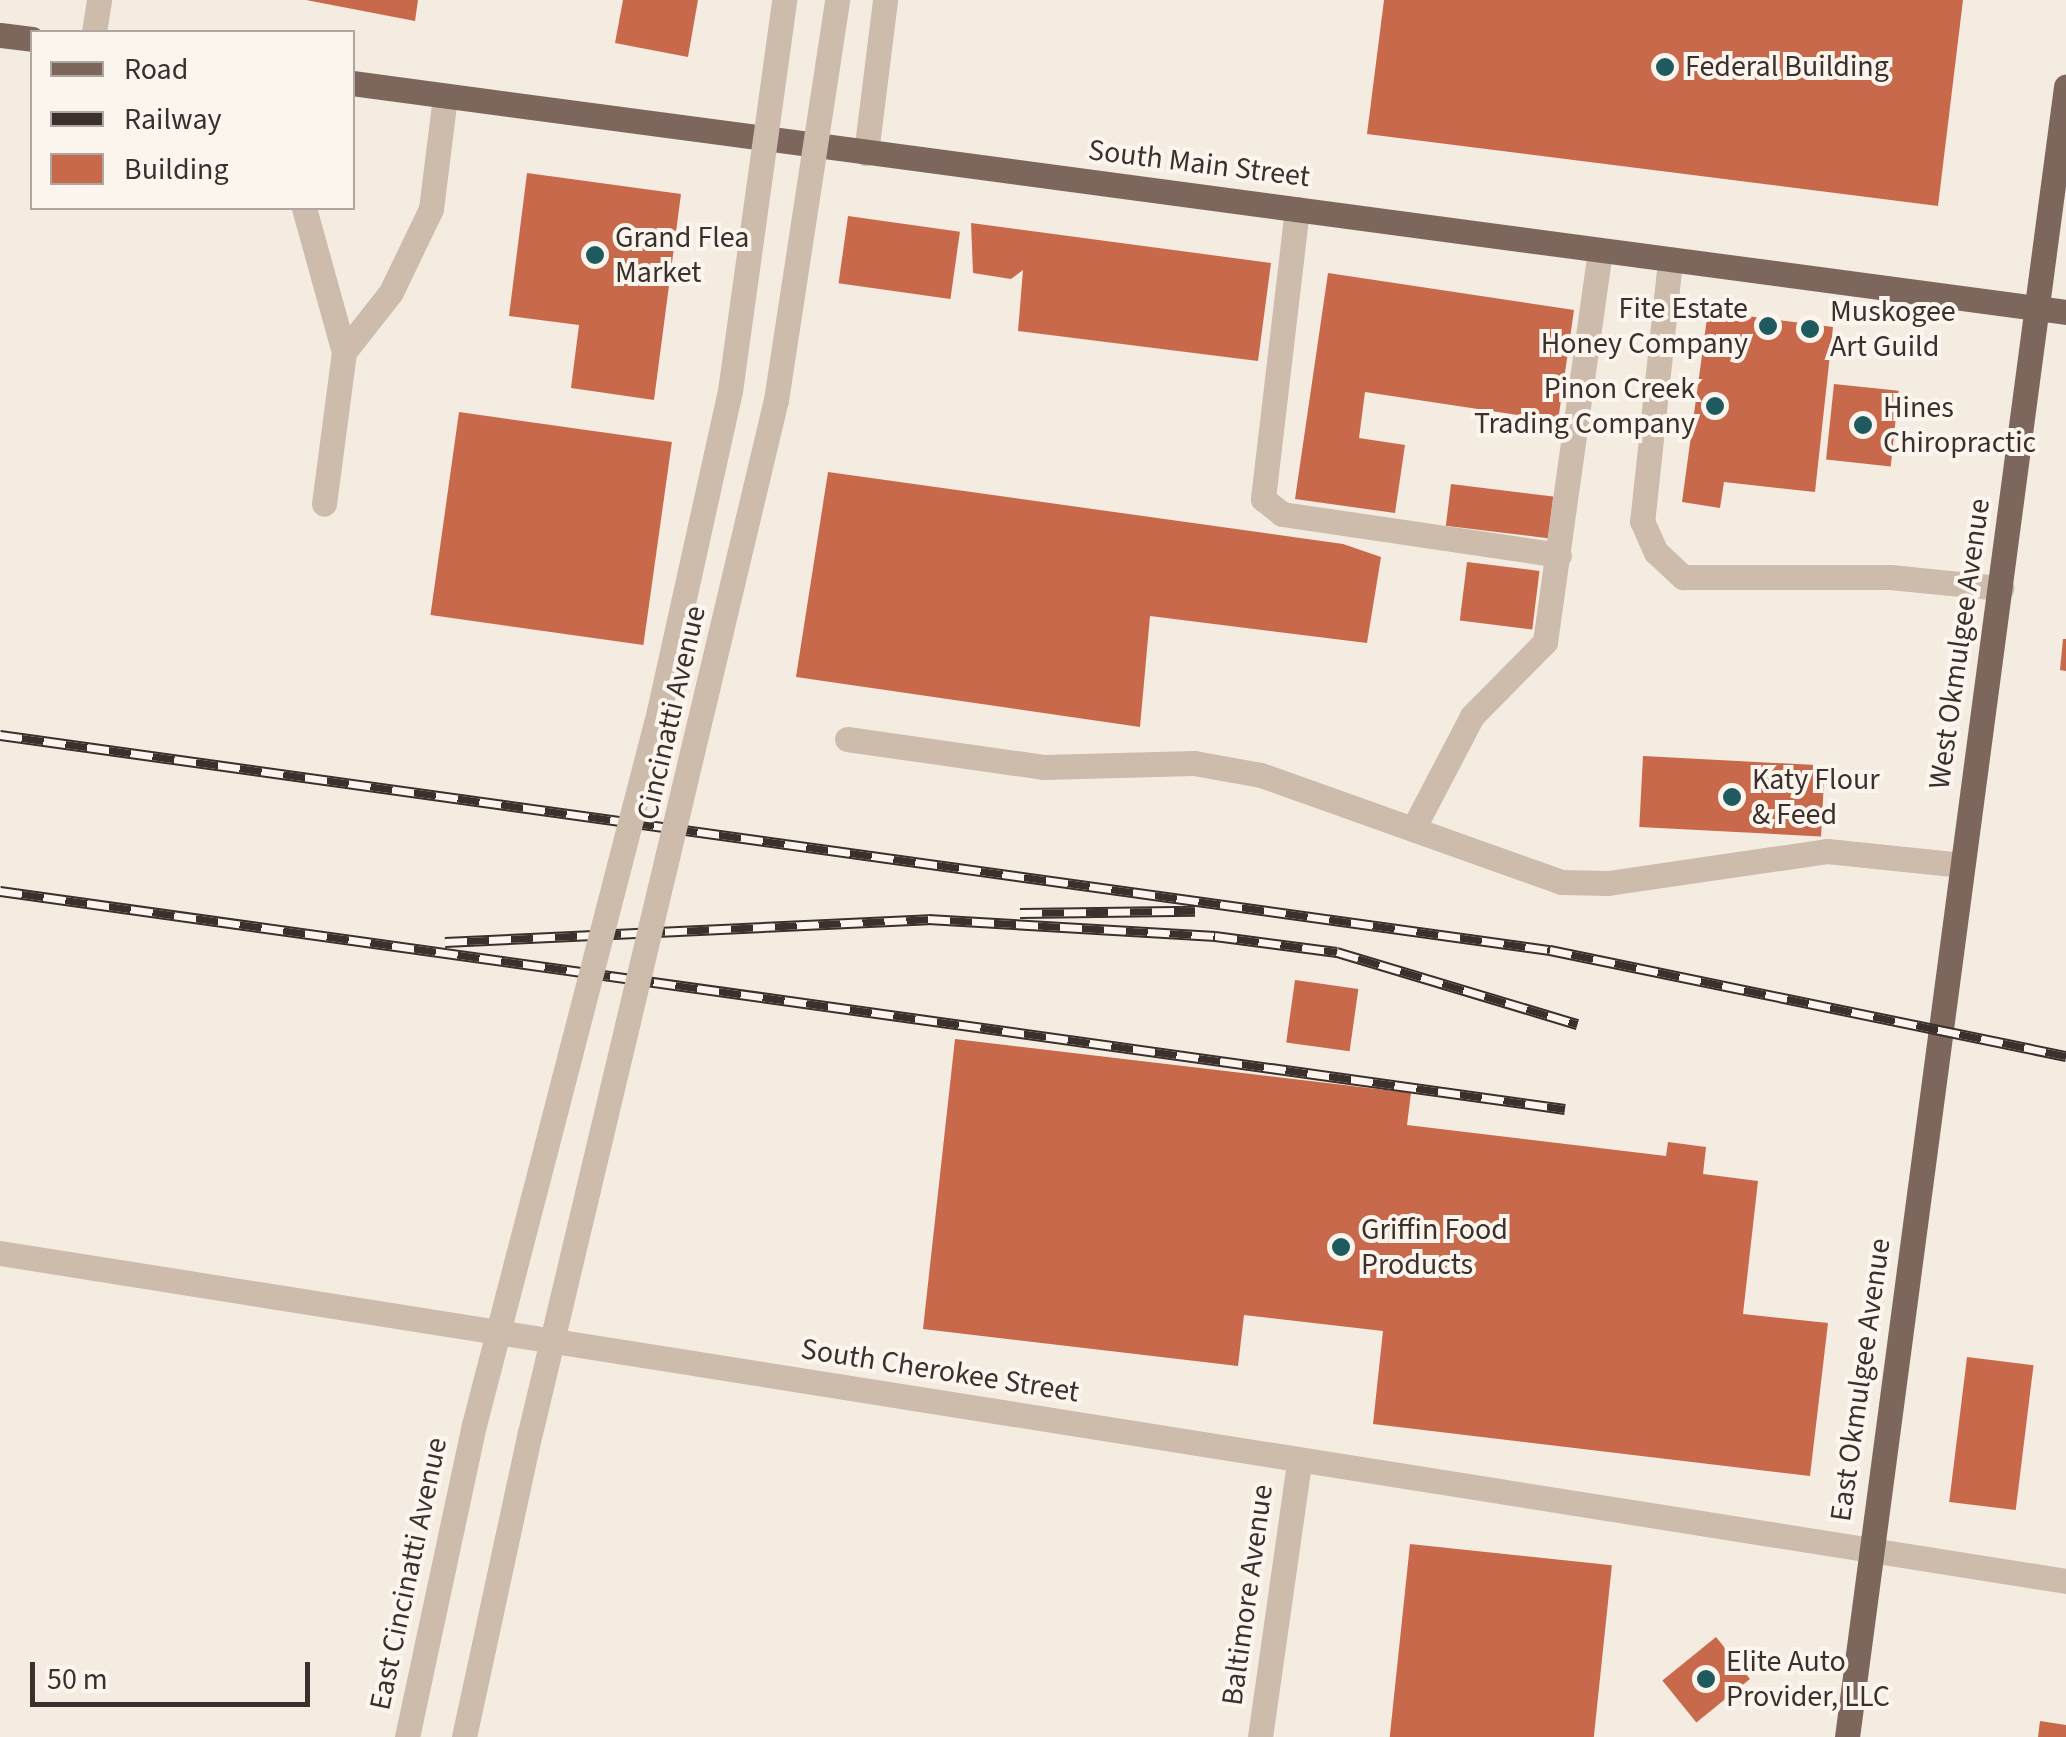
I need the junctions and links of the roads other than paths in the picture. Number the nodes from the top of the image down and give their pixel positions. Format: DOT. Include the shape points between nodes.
graph roads {
  1 [pos="98,0"];
  2 [pos="784,0"];
  3 [pos="836,0"];
  4 [pos="885,0"];
  5 [pos="94,30"];
  6 [pos="0,35"];
  7 [pos="30,39"];
  8 [pos="355,82"];
  9 [pos="2066,86"];
  10 [pos="445,96"];
  11 [pos="866,153"];
  12 [pos="305,210"];
  13 [pos="1298,210"];
  14 [pos="1600,251"];
  15 [pos="1670,261"];
  16 [pos="2037,308"];
  17 [pos="2066,312"];
  18 [pos="344,352"];
  19 [pos="324,504"];
  20 [pos="1559,555"];
  21 [pos="2001,588"];
  22 [pos="847,739"];
  23 [pos="1413,829"];
  24 [pos="1962,866"];
  25 [pos="1939,1031"];
  26 [pos="0,1252"];
  27 [pos="474,1425"];
  28 [pos="1299,1463"];
  29 [pos="1871,1550"];
  30 [pos="2066,1581"];
  31 [pos="407,1737"];
  32 [pos="464,1737"];
  33 [pos="1260,1737"];
  34 [pos="1847,1737"];
  1 -- 5 [label="street"];
  2 -- 27 [label="street, Cincinatti Avenue, bridge" via="726,410 660,711"];
  3 -- 32 [label="street, Cincinatti Avenue, bridge" via="772,418"];
  4 -- 11 [label="street"];
  6 -- 7 [label="main road"];
  8 -- 10 [label="main road, South Main Street"];
  9 -- 16 [label="main road, West Okmulgee Avenue"];
  10 -- 11 [label="main road, South Main Street"];
  10 -- 18 [label="street" via="431,209 391,292"];
  11 -- 13 [label="main road, South Main Street"];
  12 -- 18 [label="street"];
  13 -- 14 [label="main road, South Main Street"];
  13 -- 20 [label="street" via="1262,498 1282,514"];
  14 -- 15 [label="main road, South Main Street"];
  14 -- 20 [label="street"];
  15 -- 16 [label="main road, South Main Street"];
  15 -- 21 [label="street" via="1642,521 1656,552 1683,577 1890,577"];
  16 -- 17 [label="main road, South Main Street"];
  16 -- 21 [label="main road, West Okmulgee Avenue"];
  18 -- 19 [label="street"];
  20 -- 23 [label="street" via="1544,642 1472,716"];
  21 -- 24 [label="main road, West Okmulgee Avenue"];
  22 -- 23 [label="street" via="1044,767 1194,763 1261,775"];
  23 -- 24 [label="street" via="1562,882 1608,884 1827,851"];
  24 -- 25 [label="main road, West Okmulgee Avenue"];
  25 -- 29 [label="main road, East Okmulgee Avenue"];
  26 -- 28 [label="street, South Cherokee Street"];
  27 -- 31 [label="street, East Cincinatti Avenue"];
  28 -- 29 [label="street, South Cherokee Street"];
  28 -- 33 [label="street, Baltimore Avenue"];
  29 -- 30 [label="street, South Cherokee Street"];
  29 -- 34 [label="main road, East Okmulgee Avenue"];
}
